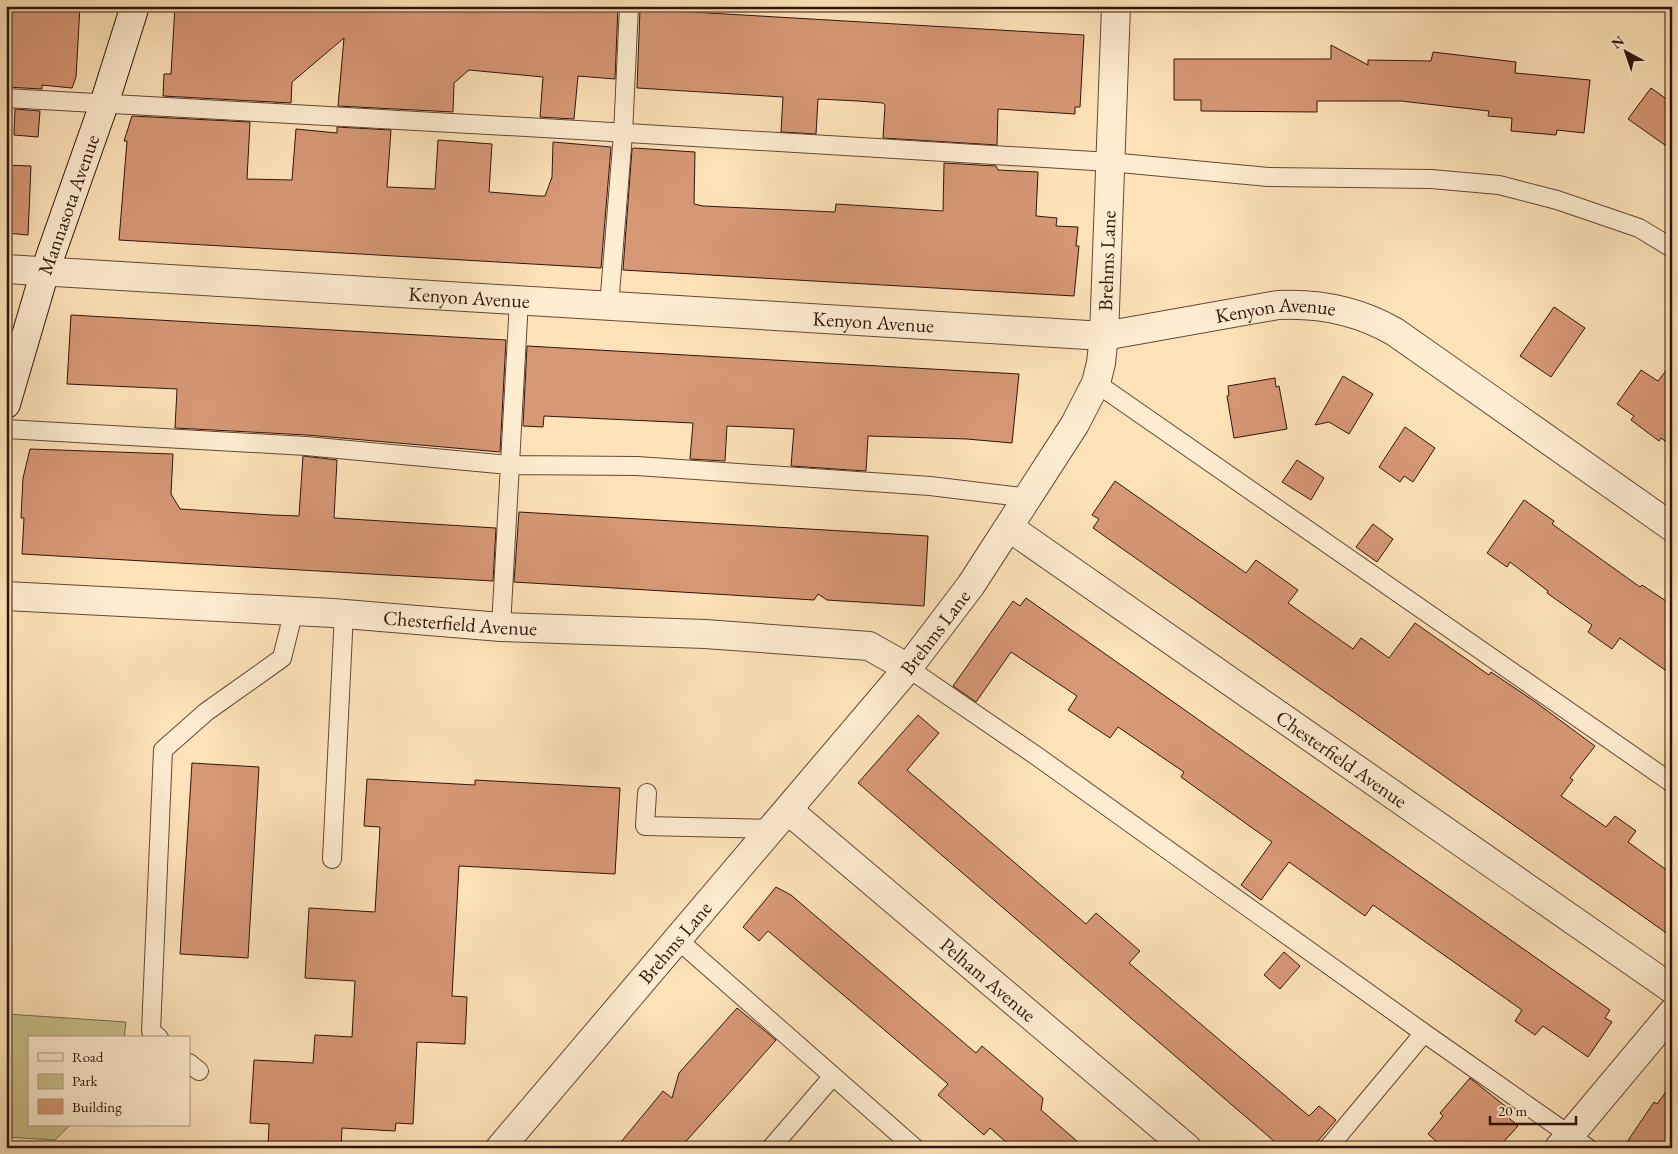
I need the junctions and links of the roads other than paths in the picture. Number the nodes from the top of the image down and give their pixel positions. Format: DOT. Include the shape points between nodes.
graph roads {
  1 [pos="135,6"];
  2 [pos="629,6"];
  3 [pos="1116,6"];
  4 [pos="6,98"];
  5 [pos="104,104"];
  6 [pos="623,134"];
  7 [pos="1110,162"];
  8 [pos="1672,248"];
  9 [pos="6,269"];
  10 [pos="45,271"];
  11 [pos="519,300"];
  12 [pos="609,306"];
  13 [pos="1104,336"];
  14 [pos="1096,383"];
  15 [pos="6,404"];
  16 [pos="6,430"];
  17 [pos="509,465"];
  18 [pos="1029,498"];
  19 [pos="1672,527"];
  20 [pos="1010,528"];
  21 [pos="6,596"];
  22 [pos="294,610"];
  23 [pos="344,613"];
  24 [pos="501,627"];
  25 [pos="908,668"];
  26 [pos="1672,783"];
  27 [pos="648,793"];
  28 [pos="781,820"];
  29 [pos="332,858"];
  30 [pos="678,940"];
  31 [pos="1672,989"];
  32 [pos="1672,1013"];
  33 [pos="1424,1033"];
  34 [pos="157,1036"];
  35 [pos="833,1076"];
  36 [pos="1572,1144"];
  37 [pos="500,1148"];
  38 [pos="771,1148"];
  39 [pos="914,1148"];
  40 [pos="1187,1148"];
  41 [pos="1328,1148"];
  1 -- 5 [label="street, Mannasota Avenue"];
  2 -- 6 [label="lane"];
  3 -- 7 [label="street, Brehms Lane"];
  4 -- 5 [label="lane"];
  5 -- 6 [label="lane"];
  5 -- 10 [label="street, Mannasota Avenue"];
  6 -- 7 [label="lane"];
  6 -- 12 [label="lane"];
  7 -- 8 [label="lane" via="1268,176 1431,179 1499,184 1639,228"];
  7 -- 13 [label="street, Brehms Lane"];
  9 -- 10 [label="street, Kenyon Avenue"];
  10 -- 11 [label="street, Kenyon Avenue"];
  10 -- 15 [label="street, Mannasota Avenue"];
  11 -- 12 [label="street, Kenyon Avenue"];
  11 -- 17 [label="lane"];
  12 -- 13 [label="street, Kenyon Avenue"];
  13 -- 14 [label="street, Brehms Lane"];
  13 -- 19 [label="street, Kenyon Avenue" via="1278,305 1326,307 1374,320 1416,345"];
  14 -- 18 [label="street, Brehms Lane"];
  14 -- 26 [label="lane"];
  16 -- 17 [label="lane" via="306,446"];
  17 -- 18 [label="lane" via="637,466 930,486"];
  17 -- 24 [label="lane"];
  18 -- 20 [label="street, Brehms Lane"];
  20 -- 25 [label="street, Brehms Lane"];
  20 -- 31 [label="street, Chesterfield Avenue"];
  21 -- 22 [label="street, Chesterfield Avenue"];
  22 -- 23 [label="street, Chesterfield Avenue"];
  22 -- 34 [label="lane" via="282,658 206,712 163,750 151,1031"];
  23 -- 24 [label="street, Chesterfield Avenue"];
  23 -- 29 [label="lane"];
  24 -- 25 [label="street, Chesterfield Avenue" via="705,634 869,646"];
  25 -- 28 [label="street, Brehms Lane"];
  25 -- 33 [label="lane"];
  27 -- 28 [label="lane" via="645,826"];
  28 -- 30 [label="street, Brehms Lane"];
  28 -- 40 [label="street, Pelham Avenue"];
  30 -- 35 [label="lane"];
  30 -- 37 [label="street, Brehms Lane"];
  32 -- 36 [label="street"];
  33 -- 36 [label="lane"];
  33 -- 41 [label="lane"];
  35 -- 38 [label="lane"];
  35 -- 39 [label="lane"];
}
